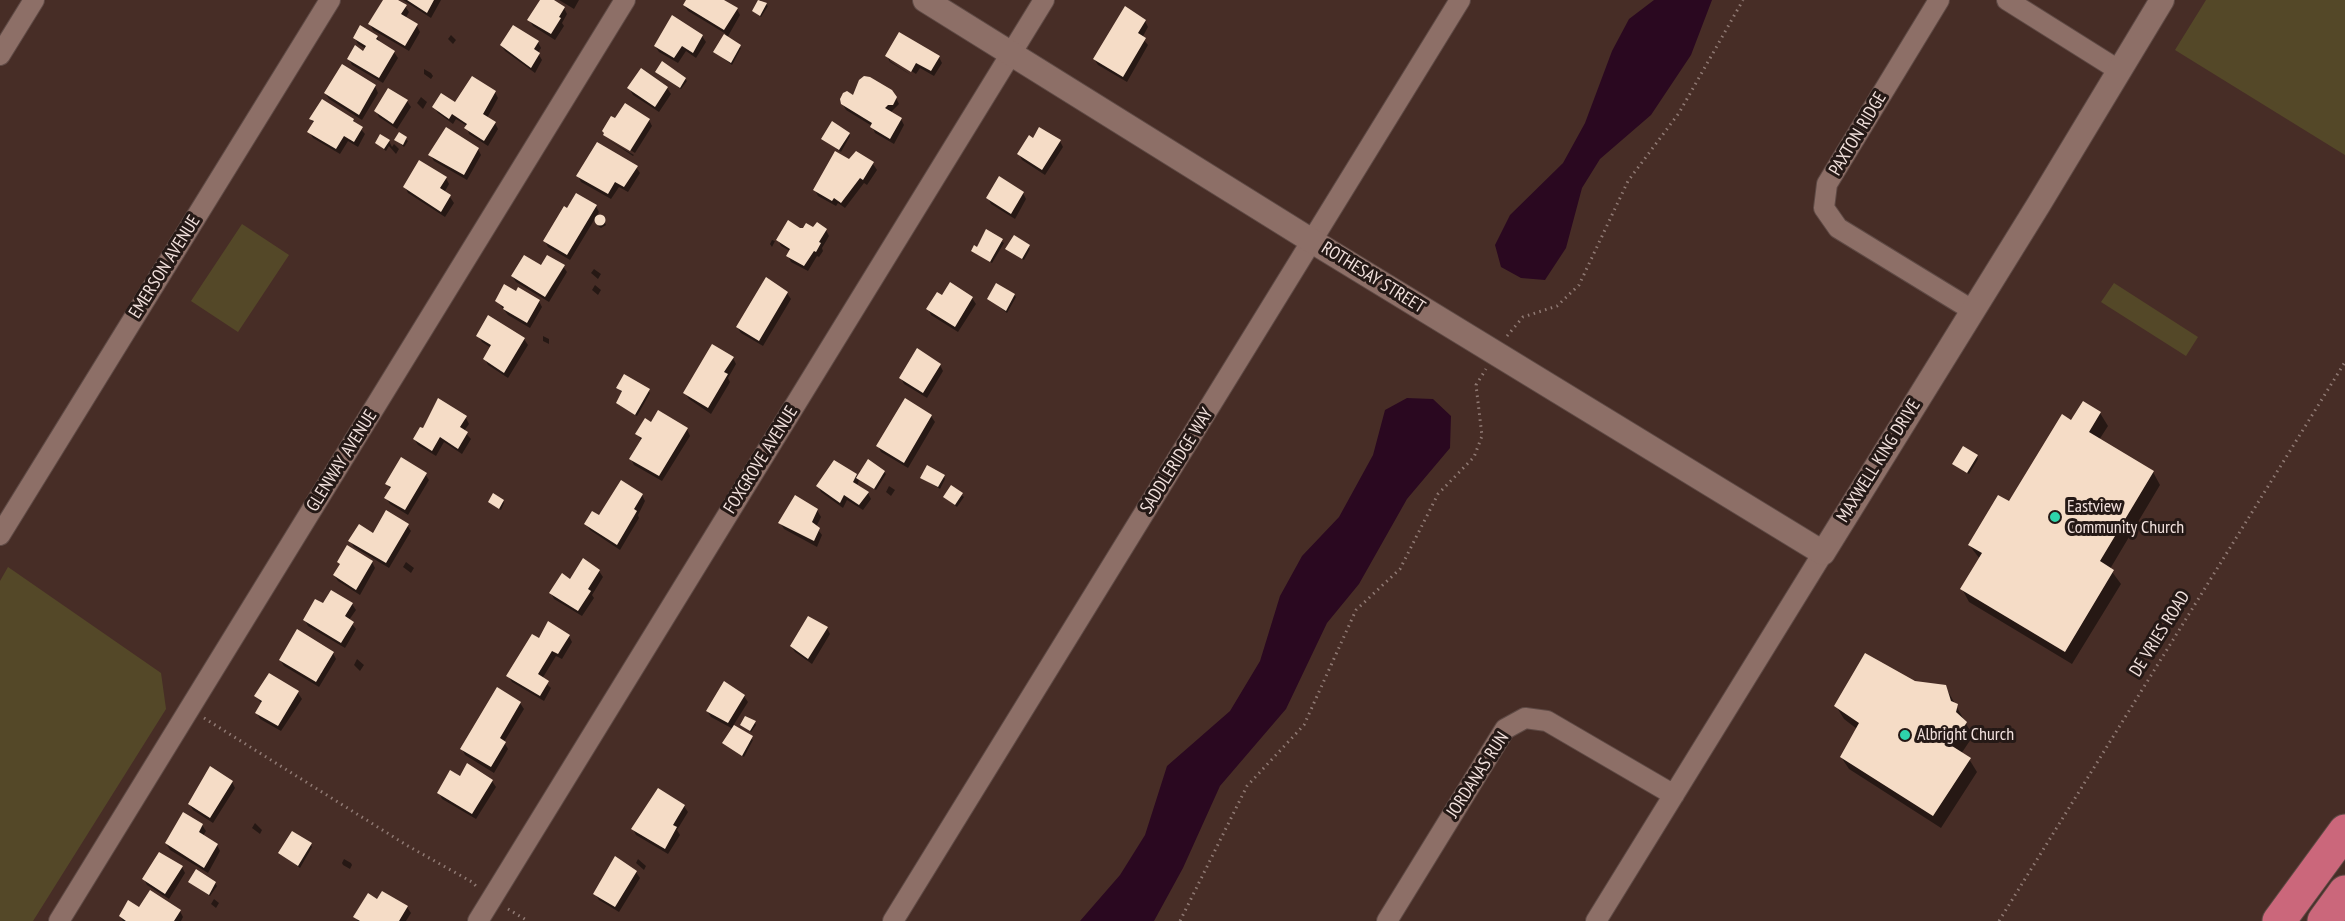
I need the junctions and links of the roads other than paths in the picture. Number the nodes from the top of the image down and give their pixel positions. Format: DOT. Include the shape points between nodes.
graph roads {
  1 [pos="34,0"];
  2 [pos="330,0"];
  3 [pos="625,0"];
  4 [pos="925,0"];
  5 [pos="1044,0"];
  6 [pos="1460,0"];
  7 [pos="1939,0"];
  8 [pos="2007,0"];
  9 [pos="2162,0"];
  10 [pos="1012,53"];
  11 [pos="0,55"];
  12 [pos="2120,71"];
  13 [pos="1312,241"];
  14 [pos="1972,310"];
  15 [pos="0,535"];
  16 [pos="1823,553"];
  17 [pos="1674,795"];
  18 [pos="2345,831"];
  19 [pos="2345,892"];
  20 [pos="59,921"];
  21 [pos="478,921"];
  22 [pos="893,921"];
  23 [pos="1387,921"];
  24 [pos="1596,921"];
  25 [pos="2279,921"];
  26 [pos="2324,921"];
  1 -- 11 [label="street"];
  2 -- 15 [label="street, EMERSON AVENUE"];
  3 -- 20 [label="street, GLENWAY AVENUE"];
  4 -- 10 [label="street, ROTHESAY STREET"];
  5 -- 10 [label="street, FOXGROVE AVENUE"];
  6 -- 13 [label="street, SADDLERIDGE WAY"];
  7 -- 14 [label="street, PAXTON RIDGE" via="1827,184 1824,208 1838,228"];
  8 -- 12 [label="street"];
  9 -- 12 [label="street, MAXWELL KING DRIVE"];
  10 -- 13 [label="street, ROTHESAY STREET"];
  10 -- 21 [label="street, FOXGROVE AVENUE"];
  12 -- 14 [label="street, MAXWELL KING DRIVE"];
  13 -- 16 [label="street, ROTHESAY STREET"];
  13 -- 22 [label="street, SADDLERIDGE WAY"];
  14 -- 16 [label="street, MAXWELL KING DRIVE"];
  16 -- 17 [label="street, MAXWELL KING DRIVE"];
  17 -- 23 [label="street, JORDANAS RUN" via="1547,721 1525,718 1505,729"];
  17 -- 24 [label="street, MAXWELL KING DRIVE"];
  18 -- 25 [label="highway"];
  19 -- 26 [label="highway"];
}
